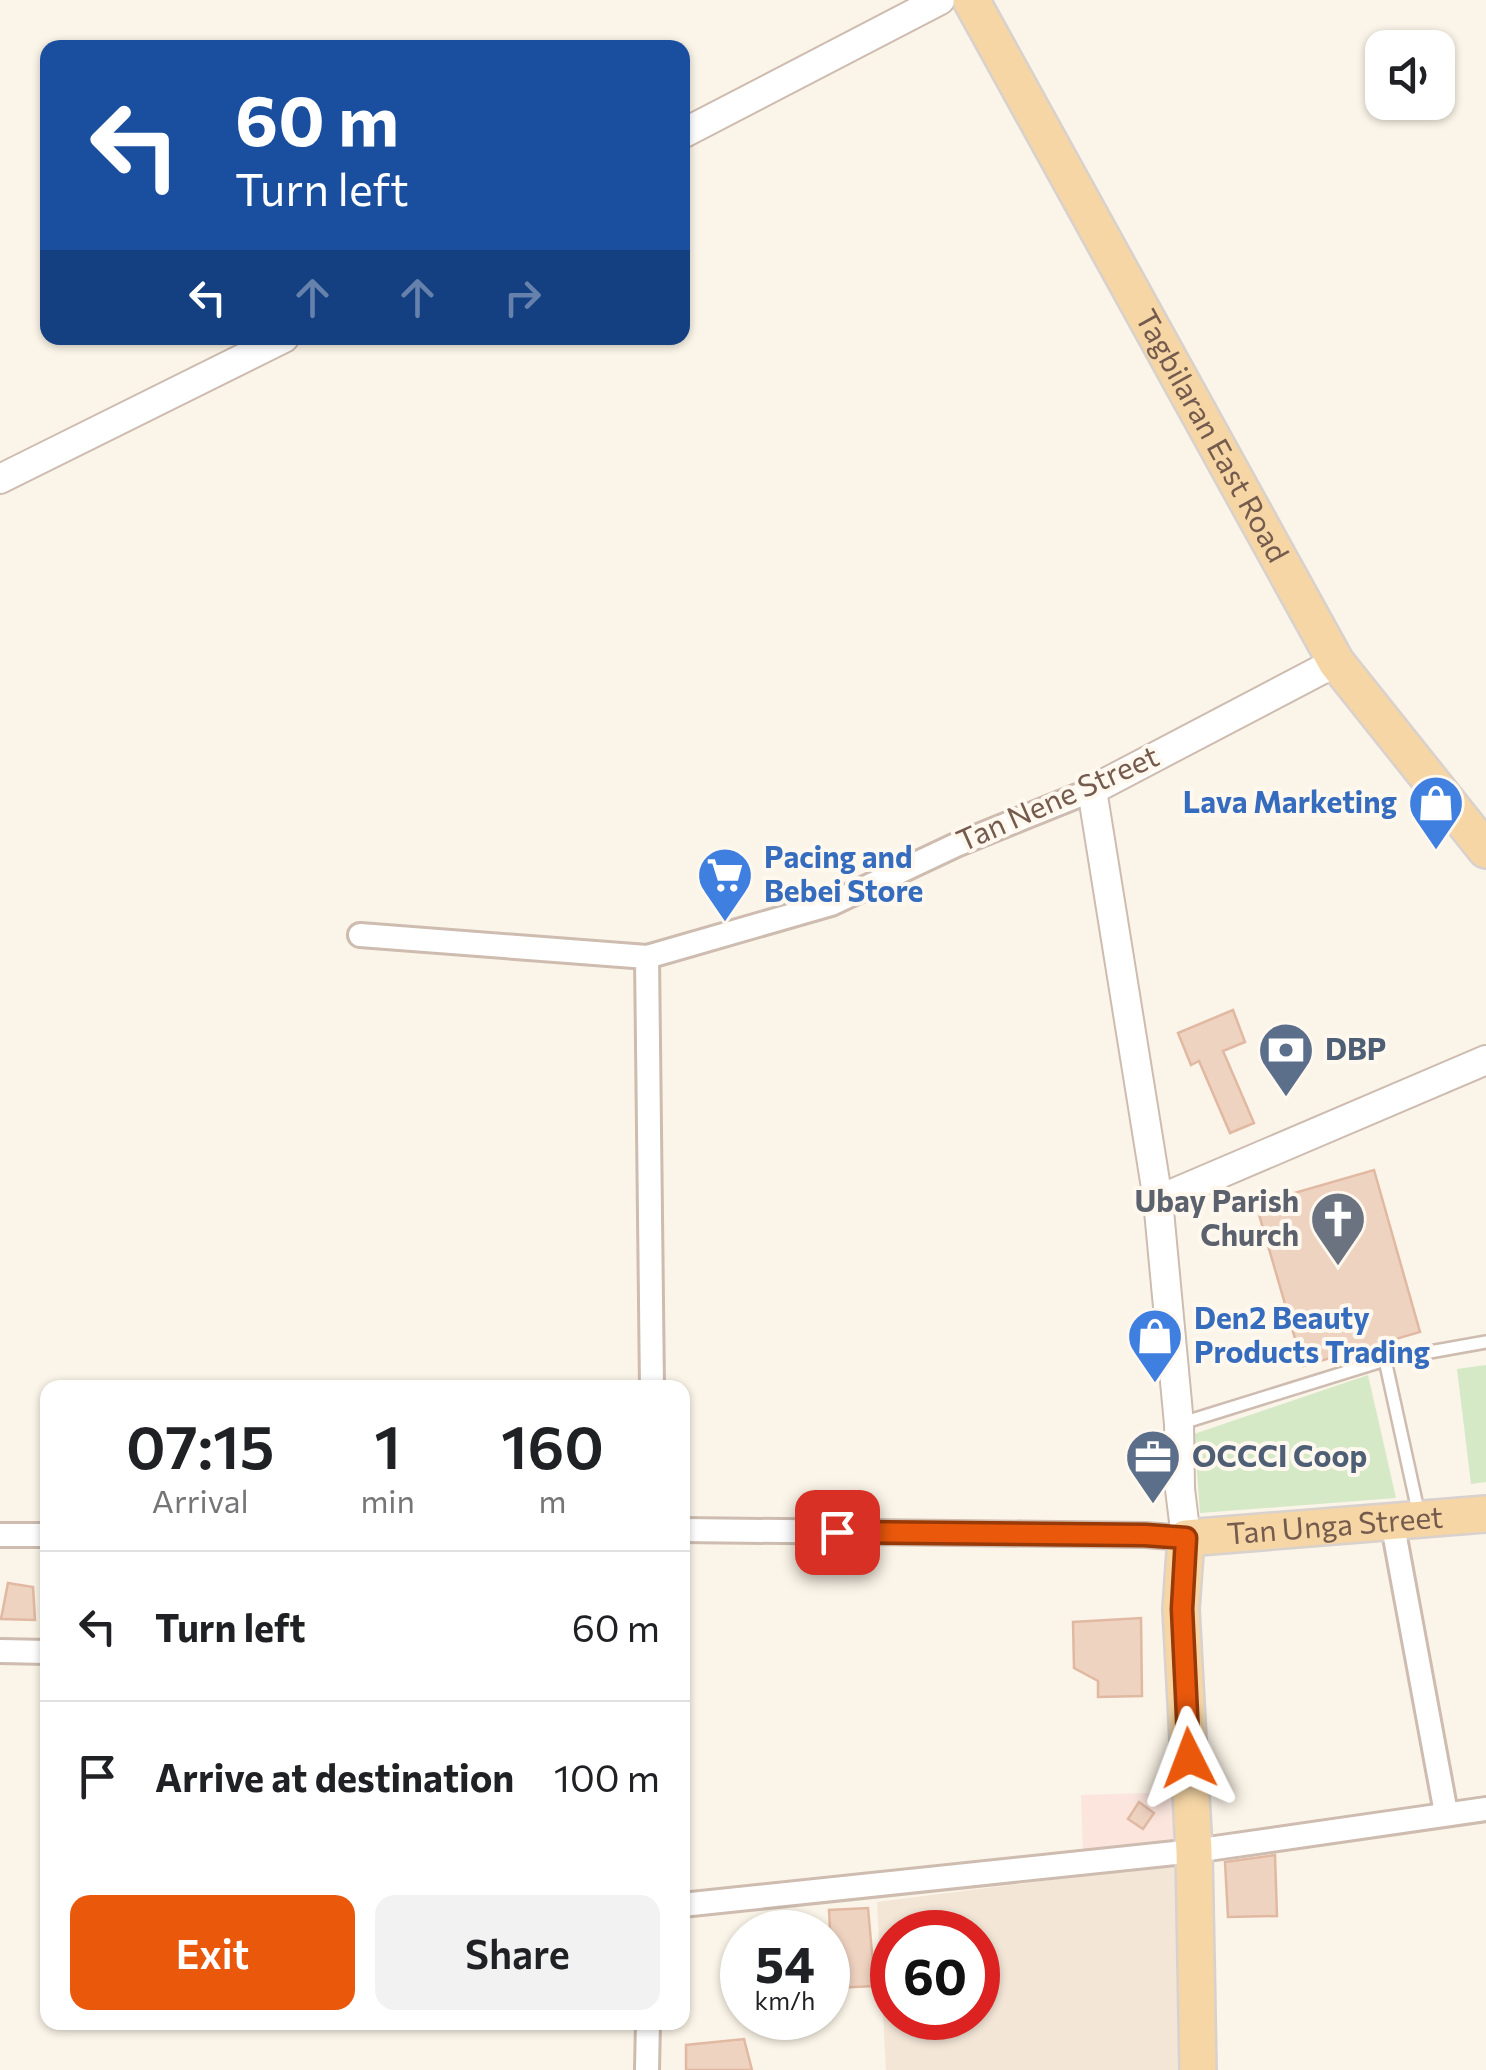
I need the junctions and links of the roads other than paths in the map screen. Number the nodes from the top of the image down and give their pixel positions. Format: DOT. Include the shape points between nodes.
graph roads {
  1 [pos="940,0"];
  2 [pos="971,0"];
  3 [pos="690,130"];
  4 [pos="270,345"];
  5 [pos="0,479"];
  6 [pos="1336,662"];
  7 [pos="1092,790"];
  8 [pos="1486,850"];
  9 [pos="360,935"];
  10 [pos="647,957"];
  11 [pos="1486,1060"];
  12 [pos="1158,1200"];
  13 [pos="1486,1342"];
  14 [pos="1385,1360"];
  15 [pos="652,1380"];
  16 [pos="1179,1424"];
  17 [pos="1486,1514"];
  18 [pos="1406,1521"];
  19 [pos="690,1530"];
  20 [pos="40,1534"];
  21 [pos="0,1535"];
  22 [pos="1186,1538"];
  23 [pos="0,1652"];
  24 [pos="40,1652"];
  25 [pos="1486,1809"];
  26 [pos="1446,1814"];
  27 [pos="1194,1850"];
  28 [pos="690,1904"];
  29 [pos="648,2030"];
  30 [pos="647,2070"];
  31 [pos="1198,2070"];
  1 -- 3 [label="street"];
  2 -- 6 [label="main road, Tagbilaran East Road"];
  4 -- 5 [label="street"];
  6 -- 7 [label="street, Tan Nene Street"];
  6 -- 8 [label="main road, Tagbilaran East Road"];
  7 -- 10 [label="street, Tan Nene Street" via="832,904"];
  7 -- 12 [label="street"];
  9 -- 10 [label="street, Tan Nene Street"];
  10 -- 15 [label="street"];
  11 -- 12 [label="street"];
  12 -- 16 [label="street"];
  13 -- 14 [label="lane"];
  14 -- 16 [label="lane"];
  14 -- 18 [label="lane"];
  16 -- 22 [label="street"];
  17 -- 18 [label="main road, Tan Unga Street"];
  18 -- 22 [label="main road, Tan Unga Street"];
  18 -- 26 [label="street"];
  19 -- 22 [label="street"];
  20 -- 21 [label="street"];
  22 -- 27 [label="main road" via="1182,1609"];
  23 -- 24 [label="street"];
  25 -- 26 [label="street"];
  26 -- 27 [label="street"];
  27 -- 28 [label="street"];
  27 -- 31 [label="main road"];
  29 -- 30 [label="street"];
}
